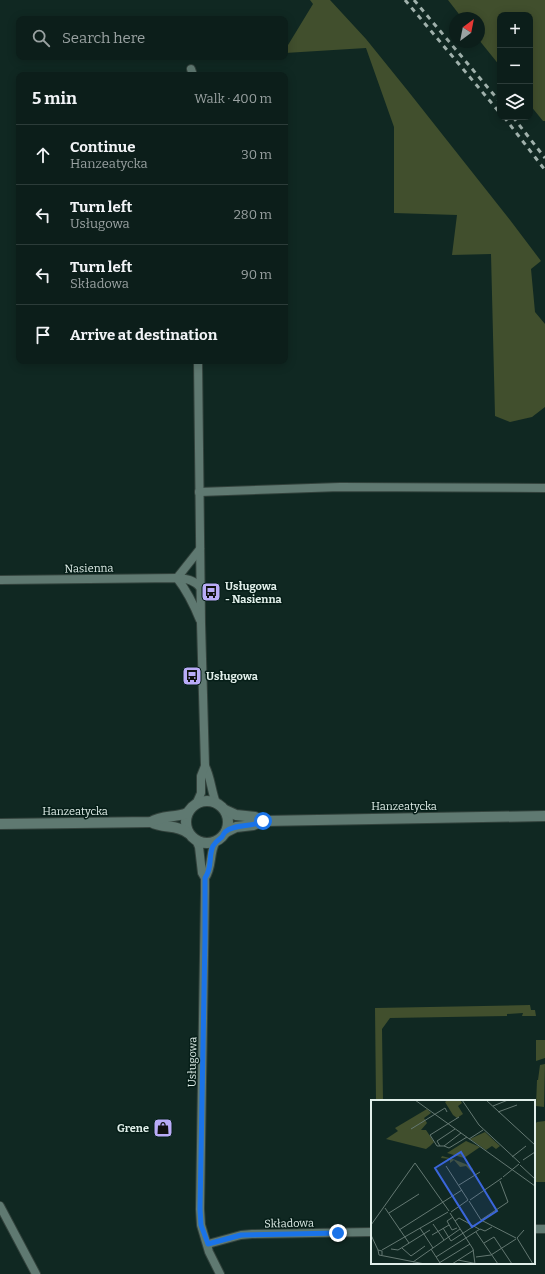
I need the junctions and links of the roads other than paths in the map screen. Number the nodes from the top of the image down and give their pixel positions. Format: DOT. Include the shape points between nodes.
graph roads {
  1 [pos="198,364"];
  2 [pos="545,488"];
  3 [pos="199,492"];
  4 [pos="200,549"];
  5 [pos="177,578"];
  6 [pos="0,580"];
  7 [pos="201,588"];
  8 [pos="201,623"];
  9 [pos="205,766"];
  10 [pos="197,802"];
  11 [pos="216,803"];
  12 [pos="225,810"];
  13 [pos="187,813"];
  14 [pos="545,816"];
  15 [pos="263,821"];
  16 [pos="151,822"];
  17 [pos="0,824"];
  18 [pos="226,832"];
  19 [pos="188,833"];
  20 [pos="196,840"];
  21 [pos="216,841"];
  22 [pos="205,878"];
  23 [pos="0,1206"];
  24 [pos="371,1232"];
  25 [pos="208,1244"];
  26 [pos="36,1274"];
  27 [pos="220,1274"];
  1 -- 3 [label="street"];
  2 -- 3 [label="street" via="340,487"];
  3 -- 4 [label="street"];
  4 -- 5 [label="street"];
  4 -- 7 [label="street"];
  5 -- 6 [label="street, Nasienna"];
  5 -- 7 [label="street" via="196,582"];
  5 -- 8 [label="street"];
  7 -- 8 [label="street"];
  8 -- 9 [label="street"];
  9 -- 10 [label="street"];
  9 -- 11 [label="street"];
  10 -- 11 [label="street"];
  10 -- 13 [label="street"];
  11 -- 12 [label="street"];
  12 -- 15 [label="street, Hanzeatycka" via="236,816 255,817"];
  12 -- 18 [label="street" via="228,821"];
  13 -- 16 [label="street, Hanzeatycka" via="161,817"];
  13 -- 19 [label="street" via="185,823"];
  14 -- 15 [label="street, Hanzeatycka"];
  15 -- 18 [label="street, Hanzeatycka"];
  16 -- 17 [label="street, Hanzeatycka"];
  16 -- 19 [label="street, Hanzeatycka"];
  18 -- 21 [label="street"];
  19 -- 20 [label="street"];
  20 -- 21 [label="street" via="202,843"];
  20 -- 22 [label="street, Usługowa"];
  21 -- 22 [label="street, Usługowa" via="209,872"];
  22 -- 25 [label="street, Usługowa" via="200,1209 201,1225"];
  23 -- 26 [label="street"];
  24 -- 25 [label="street, Składowa" via="252,1234"];
  25 -- 27 [label="street, Usługowa" via="209,1252"];
}
